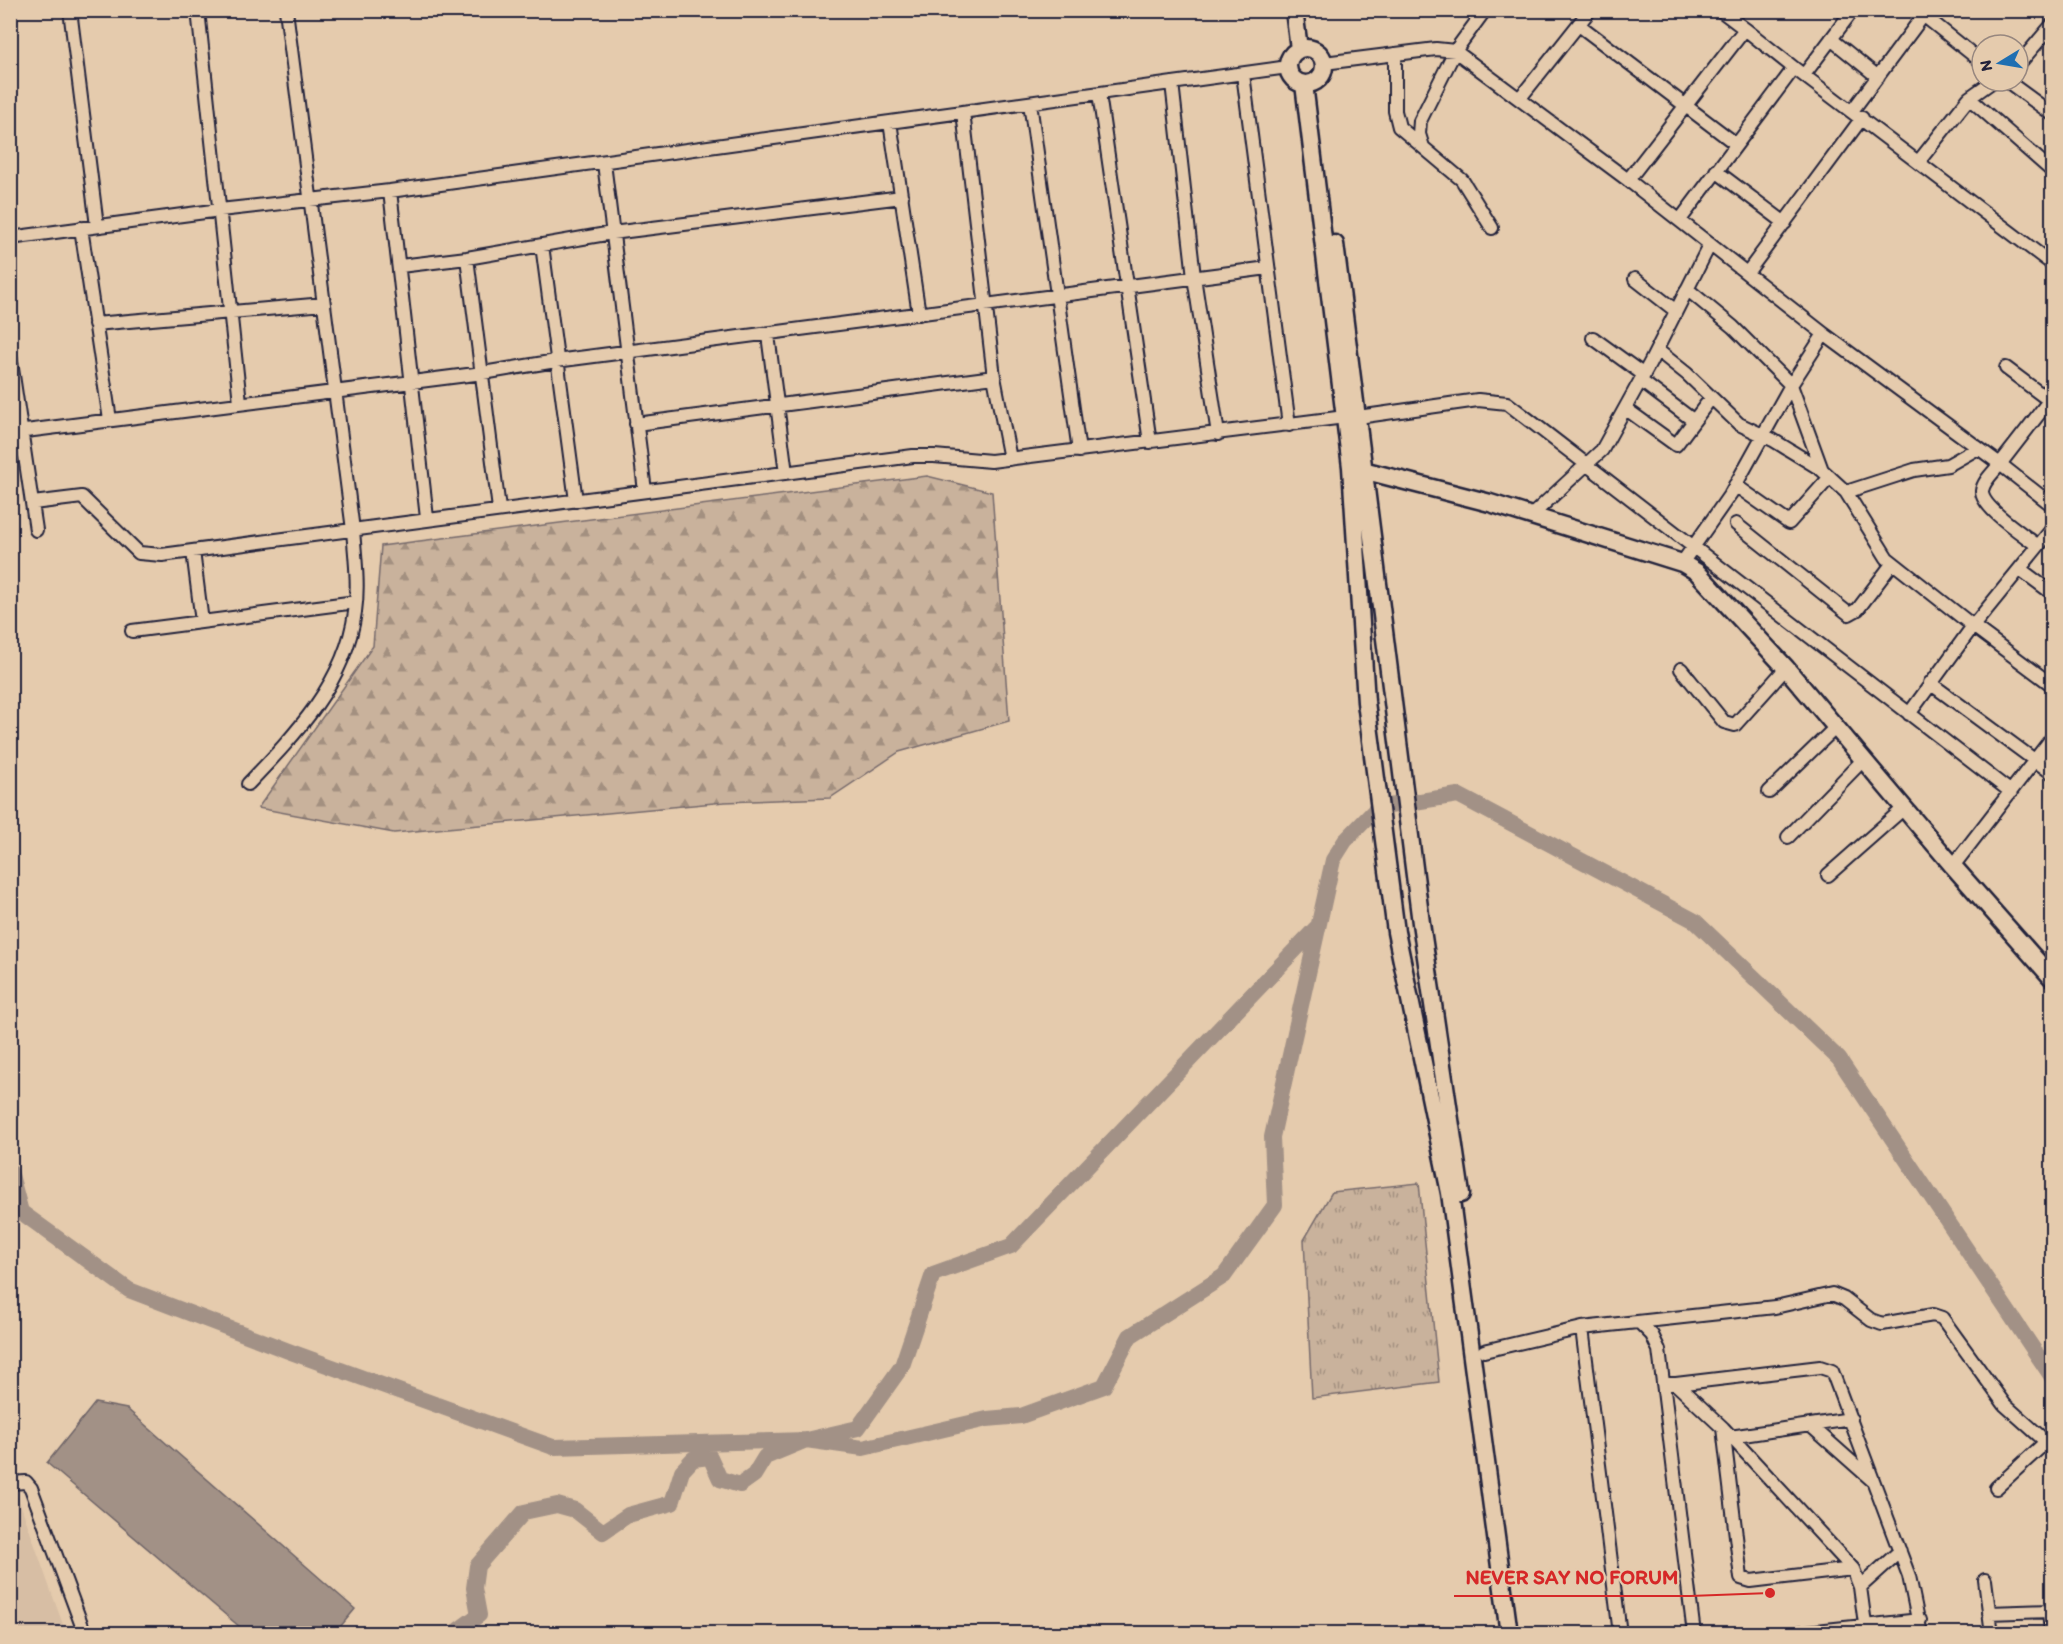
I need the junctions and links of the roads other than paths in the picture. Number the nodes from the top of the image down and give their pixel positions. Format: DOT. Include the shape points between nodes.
graph roads {
  1 [pos="70,10"];
  2 [pos="198,10"];
  3 [pos="286,10"];
  4 [pos="1294,10"];
  5 [pos="1303,10"];
  6 [pos="1485,10"];
  7 [pos="1590,10"];
  8 [pos="1720,10"];
  9 [pos="1853,10"];
  10 [pos="1920,13"];
  11 [pos="1579,25"];
  12 [pos="2052,25"];
  13 [pos="1745,29"];
  14 [pos="1831,39"];
  15 [pos="1304,48"];
  16 [pos="1455,51"];
  17 [pos="2030,51"];
  18 [pos="1970,53"];
  19 [pos="1395,54"];
  20 [pos="1324,63"];
  21 [pos="1288,67"];
  22 [pos="1799,71"];
  23 [pos="1244,74"];
  24 [pos="1878,77"];
  25 [pos="1172,83"];
  26 [pos="1308,83"];
  27 [pos="1976,93"];
  28 [pos="2023,93"];
  29 [pos="1099,94"];
  30 [pos="1520,98"];
  31 [pos="1969,98"];
  32 [pos="1030,103"];
  33 [pos="1688,105"];
  34 [pos="963,112"];
  35 [pos="2052,114"];
  36 [pos="1857,115"];
  37 [pos="890,122"];
  38 [pos="1736,144"];
  39 [pos="1423,147"];
  40 [pos="1919,161"];
  41 [pos="604,162"];
  42 [pos="1716,171"];
  43 [pos="2052,171"];
  44 [pos="1628,180"];
  45 [pos="390,191"];
  46 [pos="902,197"];
  47 [pos="311,200"];
  48 [pos="220,210"];
  49 [pos="1680,220"];
  50 [pos="1785,223"];
  51 [pos="97,226"];
  52 [pos="81,228"];
  53 [pos="1492,228"];
  54 [pos="612,233"];
  55 [pos="10,238"];
  56 [pos="1710,244"];
  57 [pos="542,245"];
  58 [pos="467,258"];
  59 [pos="2052,264"];
  60 [pos="400,266"];
  61 [pos="1268,268"];
  62 [pos="1748,273"];
  63 [pos="1194,277"];
  64 [pos="1635,279"];
  65 [pos="1128,286"];
  66 [pos="1687,289"];
  67 [pos="1058,295"];
  68 [pos="324,304"];
  69 [pos="987,304"];
  70 [pos="1676,311"];
  71 [pos="230,312"];
  72 [pos="919,314"];
  73 [pos="95,324"];
  74 [pos="1824,334"];
  75 [pos="768,335"];
  76 [pos="1593,338"];
  77 [pos="1657,350"];
  78 [pos="627,352"];
  79 [pos="10,355"];
  80 [pos="556,361"];
  81 [pos="2006,368"];
  82 [pos="483,373"];
  83 [pos="994,377"];
  84 [pos="1642,378"];
  85 [pos="413,382"];
  86 [pos="1791,385"];
  87 [pos="335,391"];
  88 [pos="1711,398"];
  89 [pos="240,402"];
  90 [pos="779,405"];
  91 [pos="2049,406"];
  92 [pos="1626,409"];
  93 [pos="1352,417"];
  94 [pos="110,420"];
  95 [pos="1694,421"];
  96 [pos="636,424"];
  97 [pos="1289,425"];
  98 [pos="17,432"];
  99 [pos="1218,434"];
  100 [pos="1763,435"];
  101 [pos="1150,442"];
  102 [pos="1978,448"];
  103 [pos="1079,451"];
  104 [pos="1010,459"];
  105 [pos="2001,464"];
  106 [pos="1588,466"];
  107 [pos="1358,469"];
  108 [pos="786,473"];
  109 [pos="1826,473"];
  110 [pos="1736,485"];
  111 [pos="645,491"];
  112 [pos="1846,492"];
  113 [pos="576,501"];
  114 [pos="33,503"];
  115 [pos="2052,505"];
  116 [pos="499,509"];
  117 [pos="1532,516"];
  118 [pos="427,518"];
  119 [pos="1736,524"];
  120 [pos="2052,529"];
  121 [pos="36,530"];
  122 [pos="353,530"];
  123 [pos="1693,546"];
  124 [pos="2038,546"];
  125 [pos="193,551"];
  126 [pos="1682,563"];
  127 [pos="1892,564"];
  128 [pos="2020,569"];
  129 [pos="2052,593"];
  130 [pos="356,602"];
  131 [pos="202,622"];
  132 [pos="1973,626"];
  133 [pos="132,631"];
  134 [pos="1786,668"];
  135 [pos="1681,669"];
  136 [pos="1930,683"];
  137 [pos="2052,685"];
  138 [pos="1909,714"];
  139 [pos="1836,727"];
  140 [pos="2052,738"];
  141 [pos="1863,760"];
  142 [pos="2036,761"];
  143 [pos="2052,773"];
  144 [pos="248,784"];
  145 [pos="1769,792"];
  146 [pos="2011,792"];
  147 [pos="1904,808"];
  148 [pos="1788,837"];
  149 [pos="1953,866"];
  150 [pos="1828,875"];
  151 [pos="2052,978"];
  152 [pos="1639,1322"];
  153 [pos="1582,1328"];
  154 [pos="1484,1352"];
  155 [pos="1670,1384"];
  156 [pos="1851,1419"];
  157 [pos="1810,1425"];
  158 [pos="1726,1432"];
  159 [pos="2050,1444"];
  160 [pos="1874,1482"];
  161 [pos="10,1483"];
  162 [pos="1996,1488"];
  163 [pos="1900,1551"];
  164 [pos="1853,1569"];
  165 [pos="1985,1581"];
  166 [pos="1860,1587"];
  167 [pos="2051,1611"];
  168 [pos="1989,1613"];
  169 [pos="1920,1620"];
  170 [pos="1865,1624"];
  171 [pos="85,1634"];
  172 [pos="1509,1634"];
  173 [pos="1520,1634"];
  174 [pos="1620,1634"];
  175 [pos="1694,1634"];
  176 [pos="1788,1634"];
  177 [pos="1921,1634"];
  178 [pos="1992,1634"];
  179 [pos="2051,1634"];
  1 -- 51 [label="street"];
  2 -- 48 [label="street"];
  3 -- 47 [label="street"];
  4 -- 15 [label="main road"];
  5 -- 15 [label="main road"];
  6 -- 16 [label="street"];
  7 -- 11 [label="street"];
  8 -- 13 [label="street"];
  9 -- 14 [label="street"];
  10 -- 18 [label="street"];
  10 -- 24 [label="street"];
  11 -- 30 [label="street"];
  11 -- 33 [label="street"];
  12 -- 17 [label="street"];
  13 -- 22 [label="street"];
  13 -- 33 [label="street"];
  14 -- 22 [label="street"];
  14 -- 24 [label="street"];
  15 -- 20 [label="main road" via="1320,55"];
  15 -- 21 [label="main road" via="1291,57"];
  16 -- 19 [label="street"];
  16 -- 30 [label="street"];
  16 -- 39 [label="street" via="1420,121"];
  19 -- 20 [label="street"];
  19 -- 39 [label="street" via="1396,121"];
  20 -- 26 [label="main road" via="1323,71"];
  21 -- 23 [label="street"];
  21 -- 26 [label="main road" via="1295,80"];
  22 -- 36 [label="street"];
  22 -- 38 [label="street"];
  23 -- 25 [label="street"];
  23 -- 61 [label="street"];
  24 -- 36 [label="street"];
  25 -- 29 [label="street"];
  25 -- 63 [label="street"];
  26 -- 93 [label="main road"];
  27 -- 31 [label="street"];
  28 -- 35 [label="street"];
  29 -- 32 [label="street"];
  29 -- 65 [label="street"];
  30 -- 44 [label="street"];
  31 -- 40 [label="street"];
  31 -- 43 [label="street"];
  32 -- 34 [label="street"];
  32 -- 67 [label="street"];
  33 -- 38 [label="street"];
  33 -- 44 [label="street"];
  34 -- 37 [label="street"];
  34 -- 69 [label="street"];
  36 -- 40 [label="street"];
  36 -- 50 [label="street"];
  37 -- 41 [label="street"];
  37 -- 46 [label="street"];
  38 -- 42 [label="street"];
  39 -- 53 [label="street" via="1462,180"];
  40 -- 59 [label="street"];
  41 -- 45 [label="street"];
  41 -- 54 [label="street"];
  42 -- 49 [label="street"];
  42 -- 50 [label="street"];
  44 -- 49 [label="street"];
  45 -- 47 [label="street"];
  45 -- 60 [label="street"];
  46 -- 54 [label="street"];
  46 -- 72 [label="street"];
  47 -- 48 [label="street"];
  47 -- 68 [label="street"];
  48 -- 51 [label="street"];
  48 -- 71 [label="street"];
  49 -- 56 [label="street"];
  50 -- 62 [label="street"];
  51 -- 52 [label="street"];
  52 -- 55 [label="street"];
  52 -- 73 [label="street"];
  54 -- 57 [label="street"];
  54 -- 78 [label="street"];
  56 -- 62 [label="street"];
  56 -- 66 [label="street"];
  57 -- 58 [label="street"];
  57 -- 80 [label="street"];
  58 -- 60 [label="street"];
  58 -- 82 [label="street"];
  60 -- 85 [label="street"];
  61 -- 63 [label="street"];
  61 -- 97 [label="street"];
  62 -- 74 [label="street"];
  63 -- 65 [label="street"];
  63 -- 99 [label="street"];
  64 -- 70 [label="street"];
  65 -- 67 [label="street"];
  65 -- 101 [label="street"];
  66 -- 70 [label="street"];
  66 -- 86 [label="street" via="1733,327"];
  67 -- 69 [label="street"];
  67 -- 103 [label="street"];
  68 -- 71 [label="street"];
  68 -- 87 [label="street"];
  69 -- 72 [label="street"];
  69 -- 83 [label="street"];
  70 -- 77 [label="street"];
  71 -- 73 [label="street"];
  71 -- 89 [label="street"];
  72 -- 75 [label="street"];
  73 -- 94 [label="street"];
  74 -- 86 [label="street"];
  74 -- 102 [label="street"];
  75 -- 78 [label="street"];
  75 -- 90 [label="street"];
  76 -- 84 [label="street"];
  77 -- 84 [label="street"];
  77 -- 88 [label="street"];
  78 -- 80 [label="street"];
  78 -- 96 [label="street"];
  79 -- 98 [label="street"];
  80 -- 82 [label="street"];
  80 -- 113 [label="street"];
  81 -- 91 [label="street"];
  82 -- 85 [label="street"];
  82 -- 116 [label="street"];
  83 -- 90 [label="street"];
  83 -- 104 [label="street"];
  84 -- 92 [label="street"];
  84 -- 95 [label="street"];
  85 -- 87 [label="street"];
  85 -- 118 [label="street"];
  86 -- 100 [label="street"];
  86 -- 109 [label="street"];
  87 -- 89 [label="street"];
  87 -- 122 [label="street"];
  88 -- 95 [label="street"];
  88 -- 100 [label="street" via="1739,424"];
  89 -- 94 [label="street"];
  90 -- 96 [label="street"];
  90 -- 108 [label="street"];
  91 -- 105 [label="street"];
  92 -- 95 [label="street" via="1673,445 1679,444"];
  92 -- 106 [label="street"];
  93 -- 97 [label="street"];
  93 -- 106 [label="street" via="1499,400"];
  93 -- 107 [label="main road"];
  94 -- 98 [label="street"];
  96 -- 111 [label="street"];
  97 -- 99 [label="street"];
  98 -- 114 [label="street"];
  99 -- 101 [label="street"];
  100 -- 109 [label="street"];
  100 -- 110 [label="street"];
  101 -- 103 [label="street"];
  102 -- 105 [label="street"];
  102 -- 112 [label="street" via="1948,465 1914,470"];
  103 -- 104 [label="street"];
  104 -- 108 [label="street" via="980,462 919,456"];
  105 -- 115 [label="street"];
  105 -- 124 [label="street" via="1983,486 1983,497 1989,507"];
  106 -- 117 [label="street" via="1571,477"];
  106 -- 123 [label="street"];
  107 -- 117 [label="main road"];
  107 -- 154 [label="main road"];
  107 -- 172 [label="main road" via="1364,680 1396,932 1450,1193"];
  108 -- 111 [label="street"];
  109 -- 110 [label="street" via="1789,523"];
  109 -- 112 [label="street"];
  110 -- 123 [label="street"];
  111 -- 113 [label="street"];
  112 -- 127 [label="street"];
  113 -- 116 [label="street"];
  114 -- 121 [label="street"];
  114 -- 125 [label="street" via="82,498 139,553 151,556"];
  116 -- 118 [label="street"];
  117 -- 126 [label="main road"];
  118 -- 122 [label="street"];
  119 -- 127 [label="street" via="1849,614 1858,609"];
  120 -- 124 [label="street"];
  122 -- 125 [label="street"];
  122 -- 130 [label="street"];
  123 -- 126 [label="street"];
  123 -- 138 [label="street"];
  124 -- 128 [label="street"];
  125 -- 131 [label="street"];
  126 -- 134 [label="main road" via="1708,581"];
  127 -- 132 [label="street"];
  128 -- 129 [label="street"];
  128 -- 132 [label="street"];
  130 -- 131 [label="street"];
  130 -- 144 [label="street" via="345,652 316,706 305,724"];
  131 -- 133 [label="street"];
  132 -- 136 [label="street"];
  132 -- 137 [label="street"];
  134 -- 135 [label="street" via="1735,725 1724,722"];
  134 -- 139 [label="main road"];
  136 -- 138 [label="street"];
  136 -- 142 [label="street"];
  138 -- 146 [label="street"];
  139 -- 141 [label="main road"];
  139 -- 145 [label="street"];
  140 -- 142 [label="street"];
  141 -- 147 [label="main road"];
  141 -- 148 [label="street"];
  142 -- 143 [label="street"];
  142 -- 146 [label="street"];
  146 -- 149 [label="street"];
  147 -- 149 [label="main road"];
  147 -- 150 [label="street"];
  149 -- 151 [label="main road"];
  152 -- 153 [label="street"];
  152 -- 155 [label="street" via="1652,1335"];
  152 -- 159 [label="street" via="1774,1307 1832,1294 1882,1324 1938,1315 2006,1405"];
  153 -- 154 [label="street"];
  153 -- 174 [label="street"];
  154 -- 173 [label="main road"];
  155 -- 156 [label="street" via="1827,1368 1836,1377"];
  155 -- 158 [label="street"];
  155 -- 175 [label="street"];
  156 -- 157 [label="street"];
  156 -- 160 [label="street"];
  157 -- 158 [label="street"];
  157 -- 160 [label="street"];
  158 -- 164 [label="street"];
  158 -- 164 [label="street" via="1741,1578 1751,1581"];
  159 -- 162 [label="street"];
  160 -- 163 [label="street"];
  161 -- 171 [label="street" via="26,1482 32,1488"];
  163 -- 166 [label="street"];
  163 -- 169 [label="street"];
  164 -- 166 [label="street"];
  165 -- 168 [label="street"];
  166 -- 170 [label="street"];
  167 -- 168 [label="street"];
  167 -- 179 [label="street"];
  168 -- 178 [label="street"];
  169 -- 170 [label="street"];
  169 -- 177 [label="street"];
  170 -- 176 [label="street"];
}
